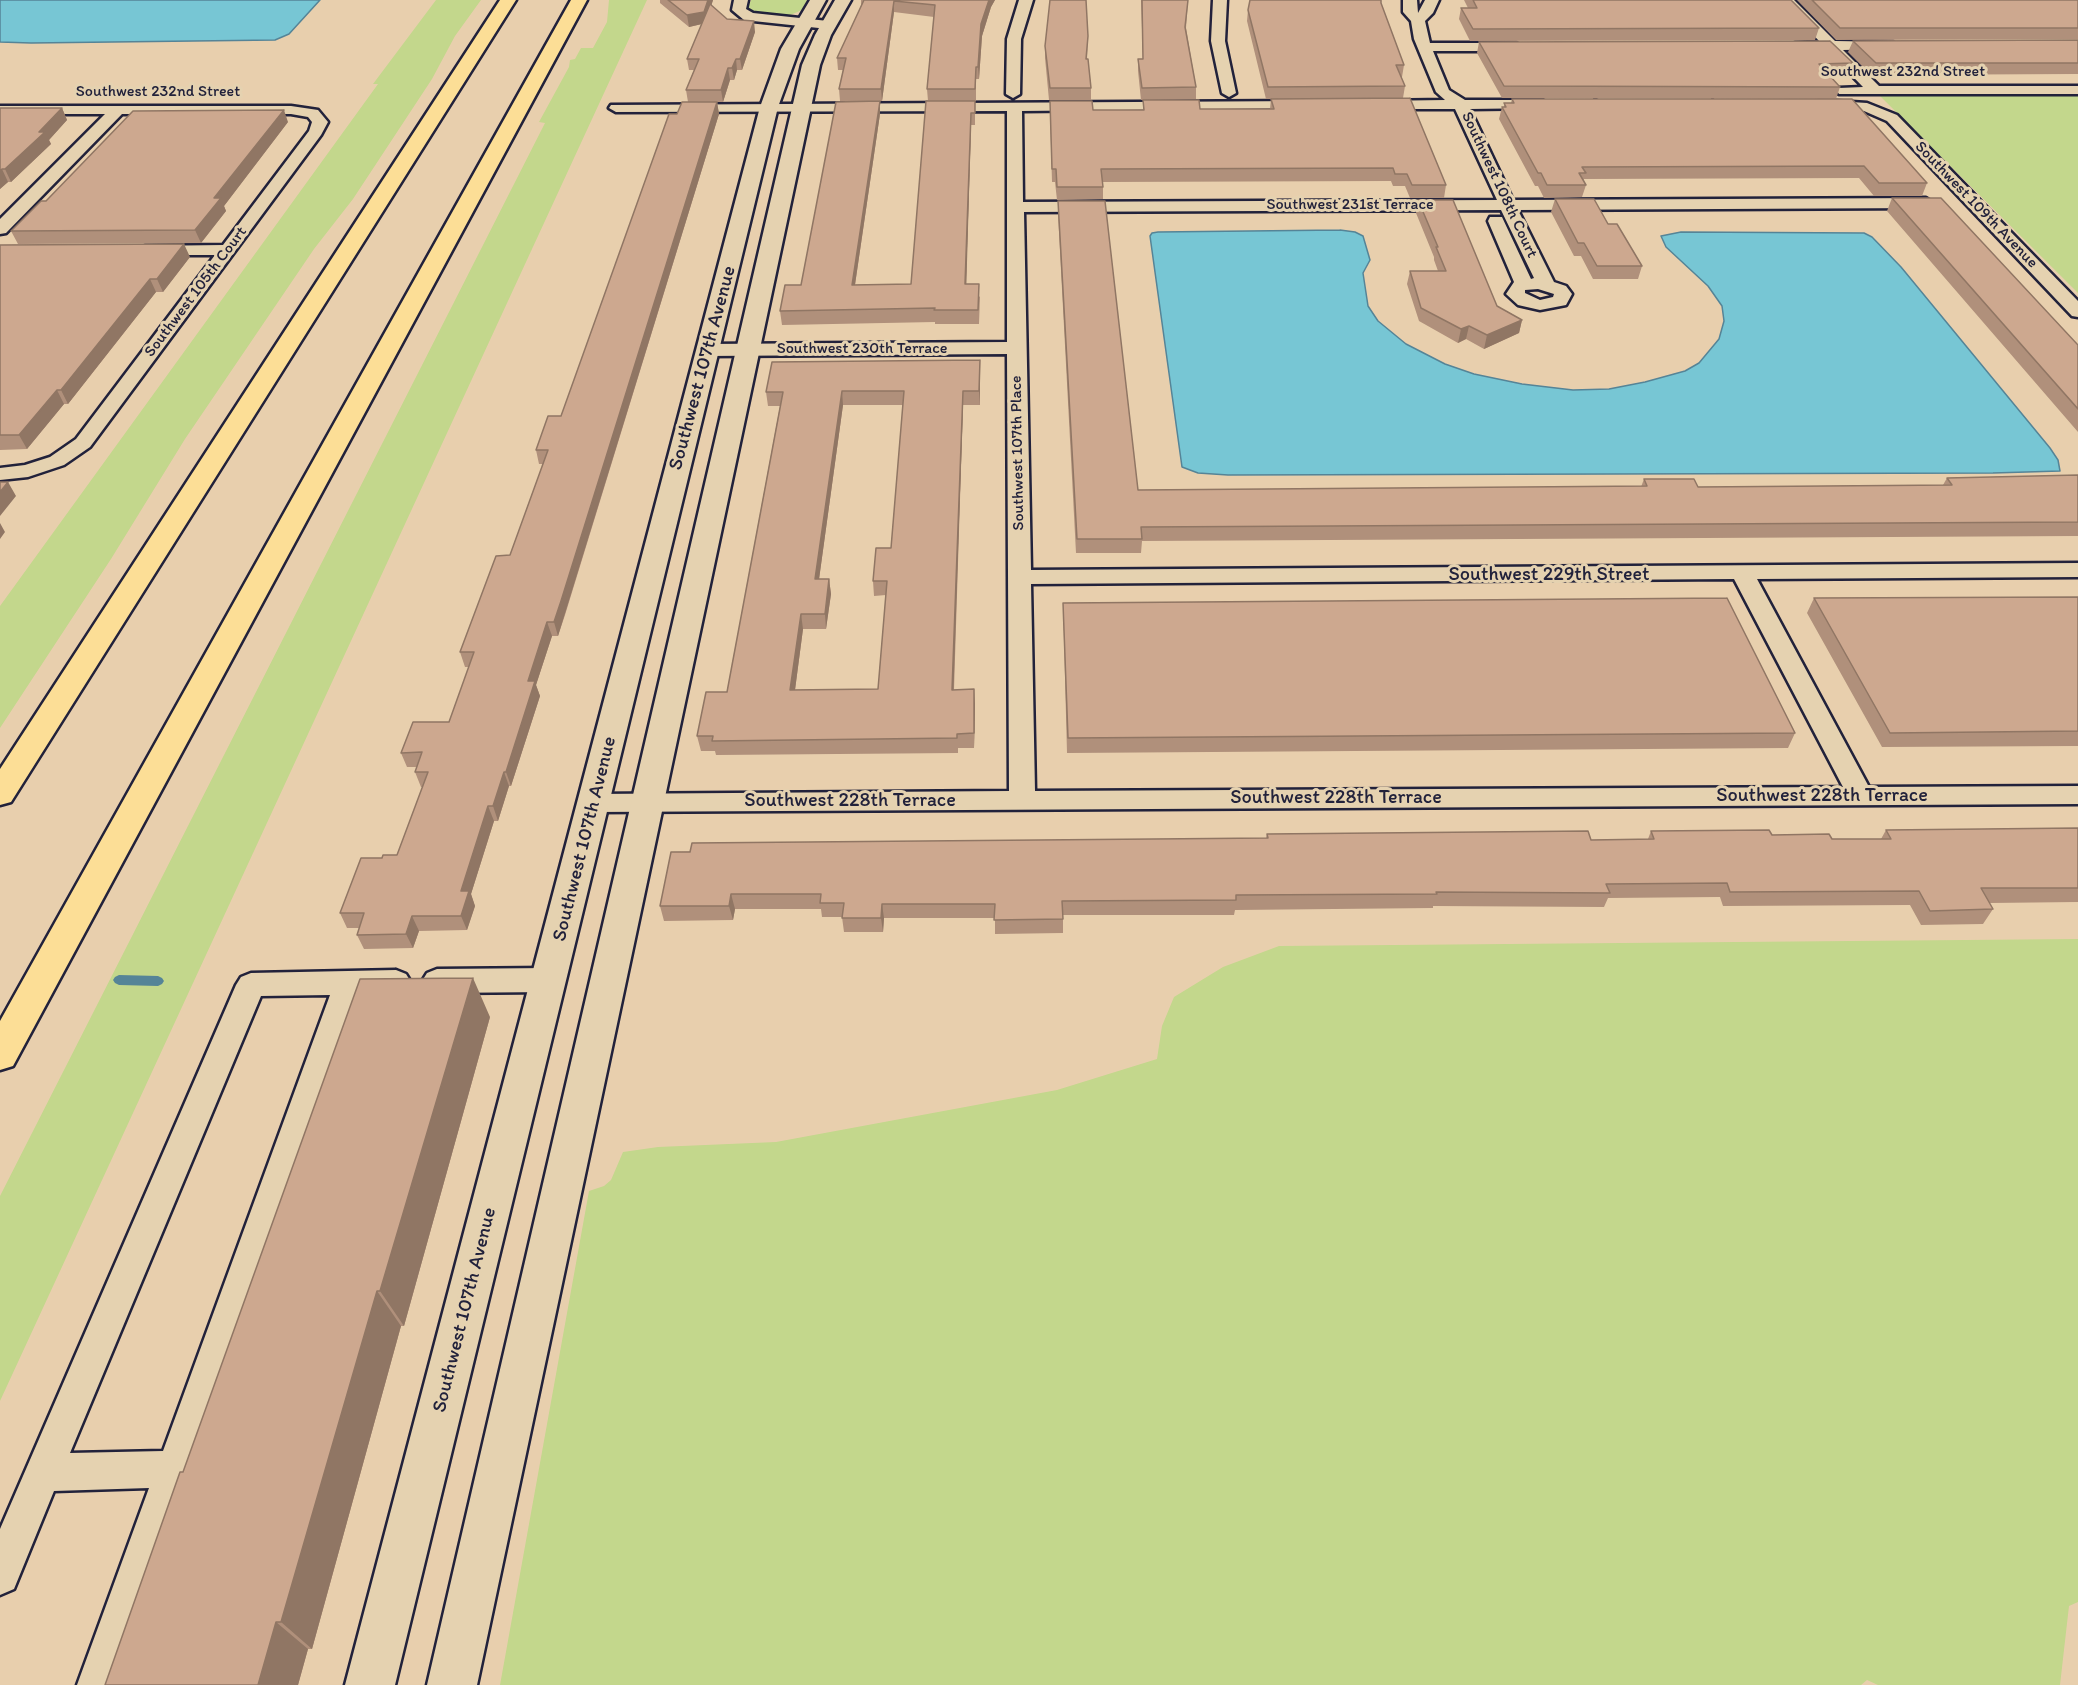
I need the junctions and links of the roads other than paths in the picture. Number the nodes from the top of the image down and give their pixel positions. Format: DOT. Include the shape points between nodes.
graph roads {
  1 [pos="508,0"];
  2 [pos="579,0"];
  3 [pos="741,0"];
  4 [pos="818,0"];
  5 [pos="843,0"];
  6 [pos="1026,0"];
  7 [pos="1220,0"];
  8 [pos="1410,0"];
  9 [pos="1432,0"];
  10 [pos="1787,0"];
  11 [pos="1418,20"];
  12 [pos="804,23"];
  13 [pos="828,25"];
  14 [pos="1902,45"];
  15 [pos="1784,46"];
  16 [pos="1831,46"];
  17 [pos="1424,47"];
  18 [pos="1533,47"];
  19 [pos="1874,90"];
  20 [pos="2078,90"];
  21 [pos="1372,92"];
  22 [pos="1229,93"];
  23 [pos="1718,97"];
  24 [pos="1442,98"];
  25 [pos="1586,99"];
  26 [pos="1013,100"];
  27 [pos="788,101"];
  28 [pos="614,102"];
  29 [pos="1461,104"];
  30 [pos="1357,105"];
  31 [pos="1867,106"];
  32 [pos="0,110"];
  33 [pos="118,110"];
  34 [pos="316,114"];
  35 [pos="1449,123"];
  36 [pos="1492,198"];
  37 [pos="1958,201"];
  38 [pos="1015,203"];
  39 [pos="0,229"];
  40 [pos="139,250"];
  41 [pos="228,250"];
  42 [pos="2078,312"];
  43 [pos="1017,348"];
  44 [pos="707,350"];
  45 [pos="749,350"];
  46 [pos="0,474"];
  47 [pos="2078,570"];
  48 [pos="1743,574"];
  49 [pos="1020,578"];
  50 [pos="0,794"];
  51 [pos="2078,795"];
  52 [pos="1861,796"];
  53 [pos="1022,800"];
  54 [pos="595,802"];
  55 [pos="648,802"];
  56 [pos="550,980"];
  57 [pos="349,983"];
  58 [pos="0,1055"];
  59 [pos="176,1469"];
  60 [pos="42,1473"];
  61 [pos="0,1575"];
  62 [pos="98,1685"];
  63 [pos="370,1685"];
  64 [pos="452,1685"];
  1 -- 50 [label="highway"];
  2 -- 58 [label="highway"];
  3 -- 12 [label="street" via="740,12 749,17"];
  4 -- 12 [label="street, Southwest 107th Avenue"];
  5 -- 13 [label="street, Southwest 107th Avenue"];
  6 -- 26 [label="street, Southwest 107th Place" via="1014,39"];
  7 -- 22 [label="street" via="1218,41"];
  8 -- 11 [label="street, Southwest 108th Court" via="1410,12"];
  9 -- 11 [label="street"];
  10 -- 16 [label="street"];
  11 -- 17 [label="street, Southwest 108th Court"];
  12 -- 13 [label="street"];
  12 -- 27 [label="street, Southwest 107th Avenue" via="790,49"];
  13 -- 27 [label="street, Southwest 107th Avenue" via="813,60"];
  14 -- 16 [label="street"];
  15 -- 16 [label="street"];
  16 -- 19 [label="street"];
  17 -- 18 [label="street"];
  17 -- 24 [label="street, Southwest 108th Court"];
  19 -- 20 [label="street, Southwest 232nd Street"];
  19 -- 31 [label="street, Southwest 232nd Street" via="1810,96"];
  21 -- 24 [label="street"];
  22 -- 26 [label="street"];
  22 -- 26 [label="street" via="1317,99"];
  23 -- 25 [label="street"];
  24 -- 29 [label="street, Southwest 108th Court"];
  24 -- 29 [label="street" via="1555,99"];
  24 -- 30 [label="street"];
  24 -- 35 [label="street, Southwest 108th Court"];
  26 -- 27 [label="street"];
  26 -- 38 [label="street, Southwest 107th Place"];
  27 -- 28 [label="street"];
  27 -- 44 [label="street, Southwest 107th Avenue"];
  27 -- 45 [label="street, Southwest 107th Avenue"];
  29 -- 36 [label="street, Southwest 108th Court"];
  31 -- 37 [label="street, Southwest 109th Avenue" via="1892,117"];
  32 -- 33 [label="street, Southwest 232nd Street"];
  33 -- 34 [label="street, Southwest 232nd Street" via="291,110"];
  33 -- 39 [label="street"];
  34 -- 41 [label="street, Southwest 105th Court" via="318,129"];
  36 -- 36 [label="street, Southwest 108th Court" via="1546,284 1563,294 1560,301 1540,305 1515,294 1524,284"];
  36 -- 37 [label="street, Southwest 231st Terrace"];
  36 -- 37 [label="street, Southwest 231st Terrace"];
  36 -- 38 [label="street, Southwest 231st Terrace"];
  37 -- 42 [label="street, Southwest 109th Avenue"];
  38 -- 43 [label="street, Southwest 107th Place"];
  40 -- 41 [label="street"];
  41 -- 46 [label="street, Southwest 105th Court" via="76,449 28,471"];
  43 -- 45 [label="street, Southwest 230th Terrace"];
  43 -- 49 [label="street, Southwest 107th Place"];
  44 -- 45 [label="street, Southwest 230th Terrace"];
  44 -- 54 [label="street, Southwest 107th Avenue"];
  45 -- 55 [label="street, Southwest 107th Avenue"];
  47 -- 48 [label="street, Southwest 229th Street"];
  48 -- 49 [label="street, Southwest 229th Street"];
  48 -- 52 [label="street"];
  49 -- 53 [label="street, Southwest 107th Place"];
  51 -- 52 [label="street, Southwest 228th Terrace"];
  52 -- 53 [label="street, Southwest 228th Terrace"];
  53 -- 55 [label="street, Southwest 228th Terrace"];
  54 -- 55 [label="street, Southwest 228th Terrace"];
  54 -- 56 [label="street, Southwest 107th Avenue"];
  55 -- 64 [label="street, Southwest 107th Avenue"];
  56 -- 57 [label="street"];
  56 -- 63 [label="street, Southwest 107th Avenue"];
  57 -- 59 [label="street"];
  57 -- 60 [label="street" via="251,985"];
  59 -- 60 [label="street"];
  59 -- 62 [label="street"];
  60 -- 61 [label="street"];
}
